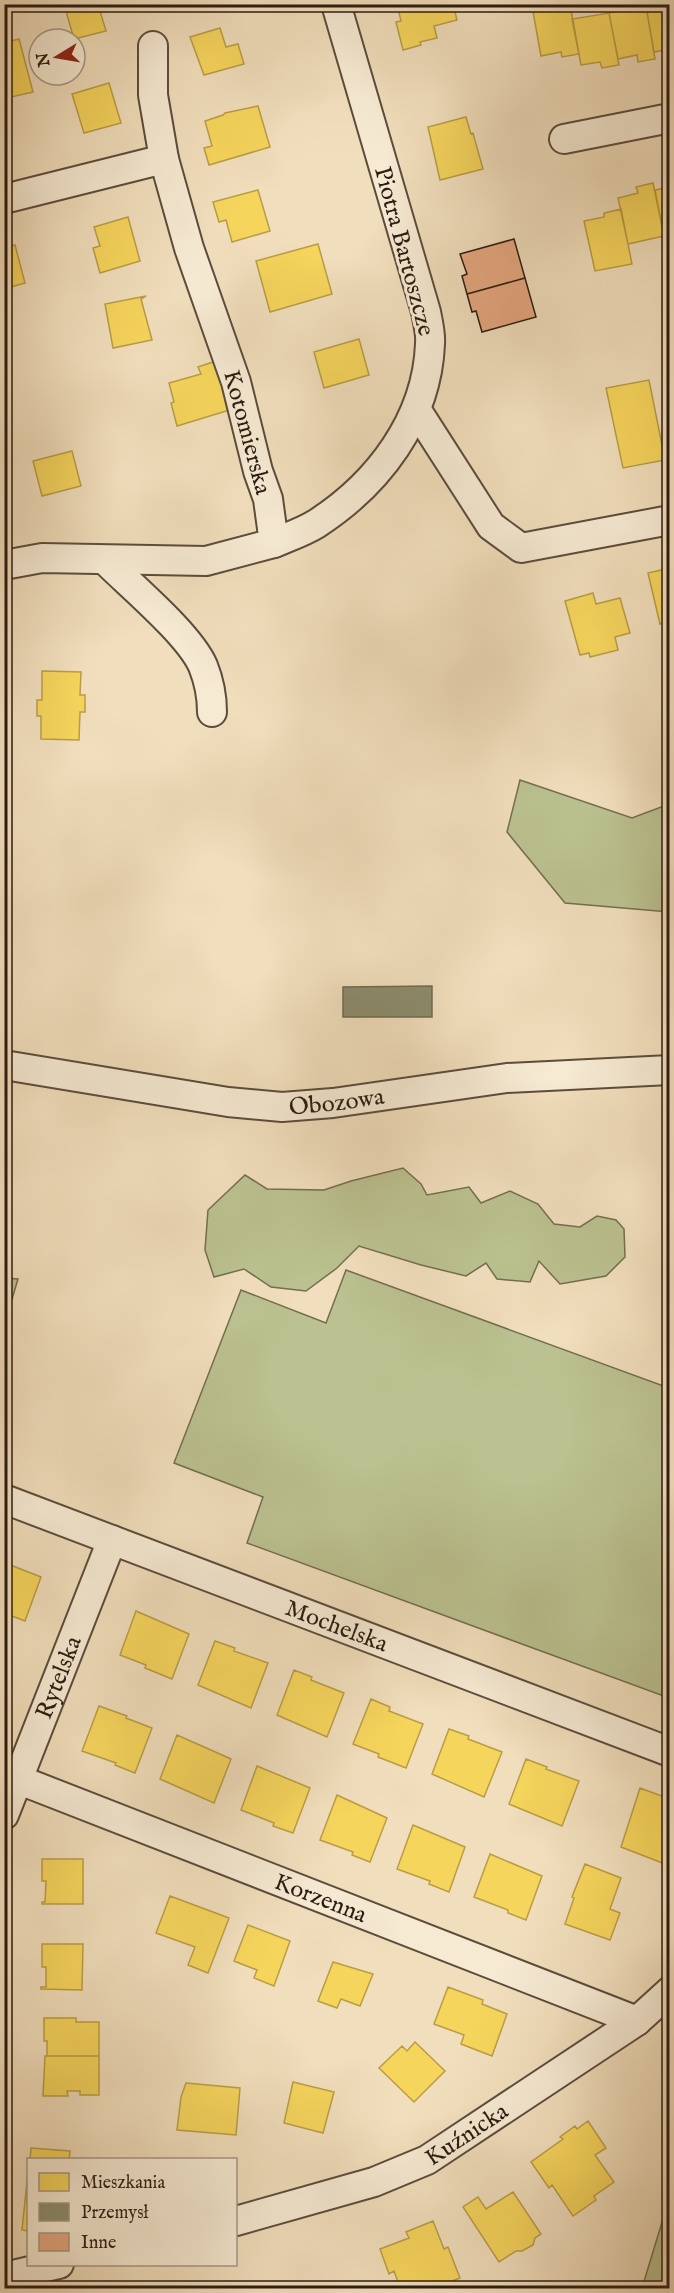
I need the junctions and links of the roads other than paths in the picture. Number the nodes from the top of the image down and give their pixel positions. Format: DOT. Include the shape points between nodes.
graph roads {
  1 [pos="336,4"];
  2 [pos="153,46"];
  3 [pos="669,118"];
  4 [pos="564,139"];
  5 [pos="164,159"];
  6 [pos="4,199"];
  7 [pos="416,409"];
  8 [pos="669,520"];
  9 [pos="274,543"];
  10 [pos="105,560"];
  11 [pos="4,565"];
  12 [pos="212,712"];
  13 [pos="4,1065"];
  14 [pos="669,1070"];
  15 [pos="4,1498"];
  16 [pos="112,1540"];
  17 [pos="669,1752"];
  18 [pos="11,1777"];
  19 [pos="4,1815"];
  20 [pos="669,1991"];
  21 [pos="637,2020"];
  22 [pos="237,2221"];
  23 [pos="54,2266"];
  24 [pos="4,2277"];
  1 -- 7 [label="street, Piotra Bartoszcze" via="426,312 431,343 424,388"];
  2 -- 5 [label="street, Kotomierska" via="153,95"];
  3 -- 4 [label="street"];
  5 -- 6 [label="street"];
  5 -- 9 [label="street, Kotomierska" via="189,248 236,382 268,499"];
  7 -- 8 [label="street" via="491,526 521,548"];
  7 -- 9 [label="street, Piotra Bartoszcze" via="394,450 372,478 315,524"];
  9 -- 10 [label="street" via="206,561"];
  10 -- 11 [label="street" via="42,558"];
  10 -- 12 [label="street" via="187,642 202,664 212,695"];
  13 -- 14 [label="street, Obozowa" via="228,1102 282,1107 507,1078"];
  15 -- 16 [label="street, Mochelska"];
  16 -- 17 [label="street, Mochelska"];
  16 -- 18 [label="street, Rytelska"];
  18 -- 19 [label="street, Rytelska"];
  18 -- 21 [label="street, Korzenna"];
  20 -- 21 [label="street, Kuźnicka"];
  21 -- 22 [label="street, Kuźnicka" via="427,2160 374,2182"];
  23 -- 24 [label="street"];
}
